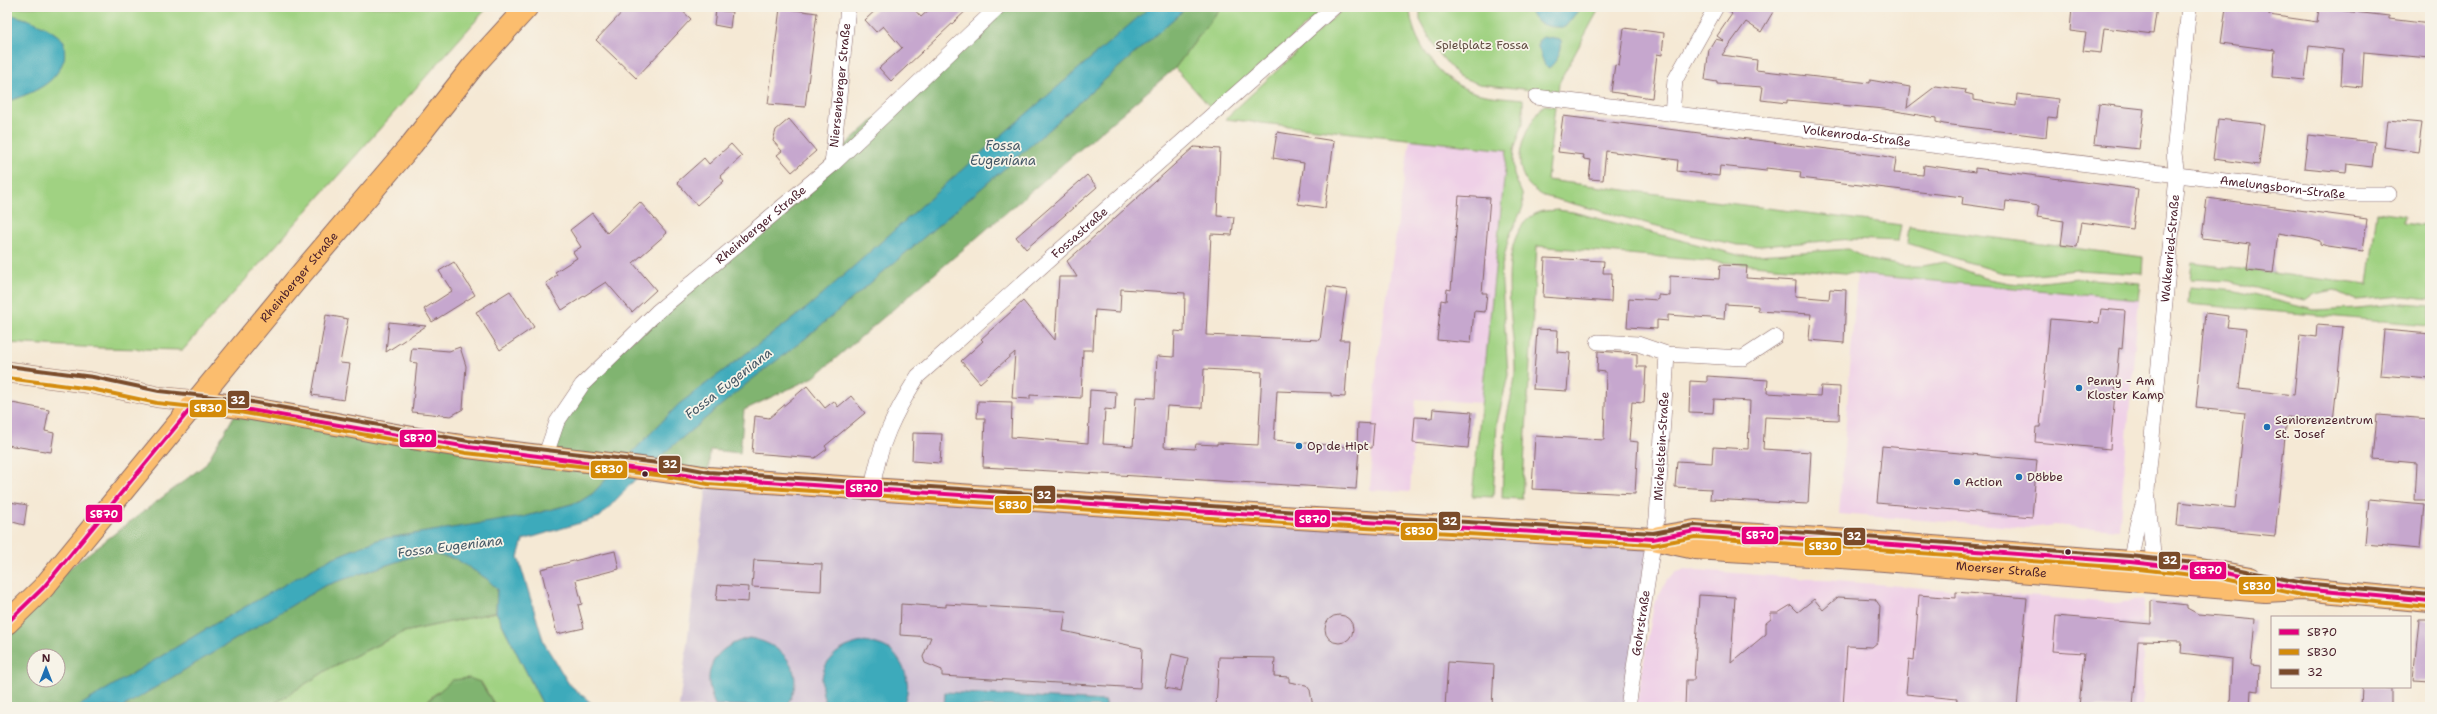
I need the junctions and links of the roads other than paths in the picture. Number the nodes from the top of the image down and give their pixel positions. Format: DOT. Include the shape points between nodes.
graph roads {
  1 [pos="527,7"];
  2 [pos="848,7"];
  3 [pos="998,7"];
  4 [pos="1334,7"];
  5 [pos="1716,7"];
  6 [pos="2189,7"];
  7 [pos="1536,97"];
  8 [pos="1672,113"];
  9 [pos="832,165"];
  10 [pos="2177,176"];
  11 [pos="2389,194"];
  12 [pos="1775,337"];
  13 [pos="1598,342"];
  14 [pos="1667,354"];
  15 [pos="7,372"];
  16 [pos="197,401"];
  17 [pos="545,457"];
  18 [pos="872,490"];
  19 [pos="2148,490"];
  20 [pos="1653,539"];
  21 [pos="2129,570"];
  22 [pos="2152,572"];
  23 [pos="2430,601"];
  24 [pos="7,623"];
  25 [pos="1628,707"];
  1 -- 16 [label="main road, Rheinberger Straße" via="474,65 412,144"];
  2 -- 9 [label="street, Niersenberger Straße"];
  3 -- 9 [label="street, Rheinberger Straße"];
  4 -- 18 [label="street, Fossastraße" via="918,376 895,413 876,465"];
  5 -- 8 [label="street" via="1675,80"];
  6 -- 10 [label="street, Walkenried-Straße" via="2174,152"];
  7 -- 8 [label="street, Volkenroda-Straße"];
  8 -- 10 [label="street, Volkenroda-Straße"];
  9 -- 17 [label="street, Rheinberger Straße" via="657,312 582,385 557,422"];
  10 -- 11 [label="street, Amelungsborn-Straße" via="2334,194"];
  10 -- 19 [label="street, Walkenried-Straße"];
  12 -- 14 [label="street" via="1743,358"];
  13 -- 14 [label="street" via="1638,344"];
  14 -- 20 [label="street, Michelstein-Straße" via="1657,518"];
  15 -- 16 [label="main road"];
  16 -- 17 [label="main road, Moerser Straße" via="240,406 467,447"];
  16 -- 24 [label="main road, Rheinberger Straße" via="43,588"];
  17 -- 18 [label="main road, Moerser Straße" via="666,470 708,478"];
  18 -- 20 [label="main road, Moerser Straße"];
  19 -- 21 [label="street, Walkenried-Straße" via="2137,525"];
  19 -- 22 [label="street, Walkenried-Straße"];
  20 -- 21 [label="main road, Moerser Straße" via="1695,531"];
  20 -- 25 [label="street, Gohrstraße"];
  21 -- 22 [label="main road, Moerser Straße"];
  22 -- 23 [label="main road, Moerser Straße" via="2221,572 2302,589"];
}
